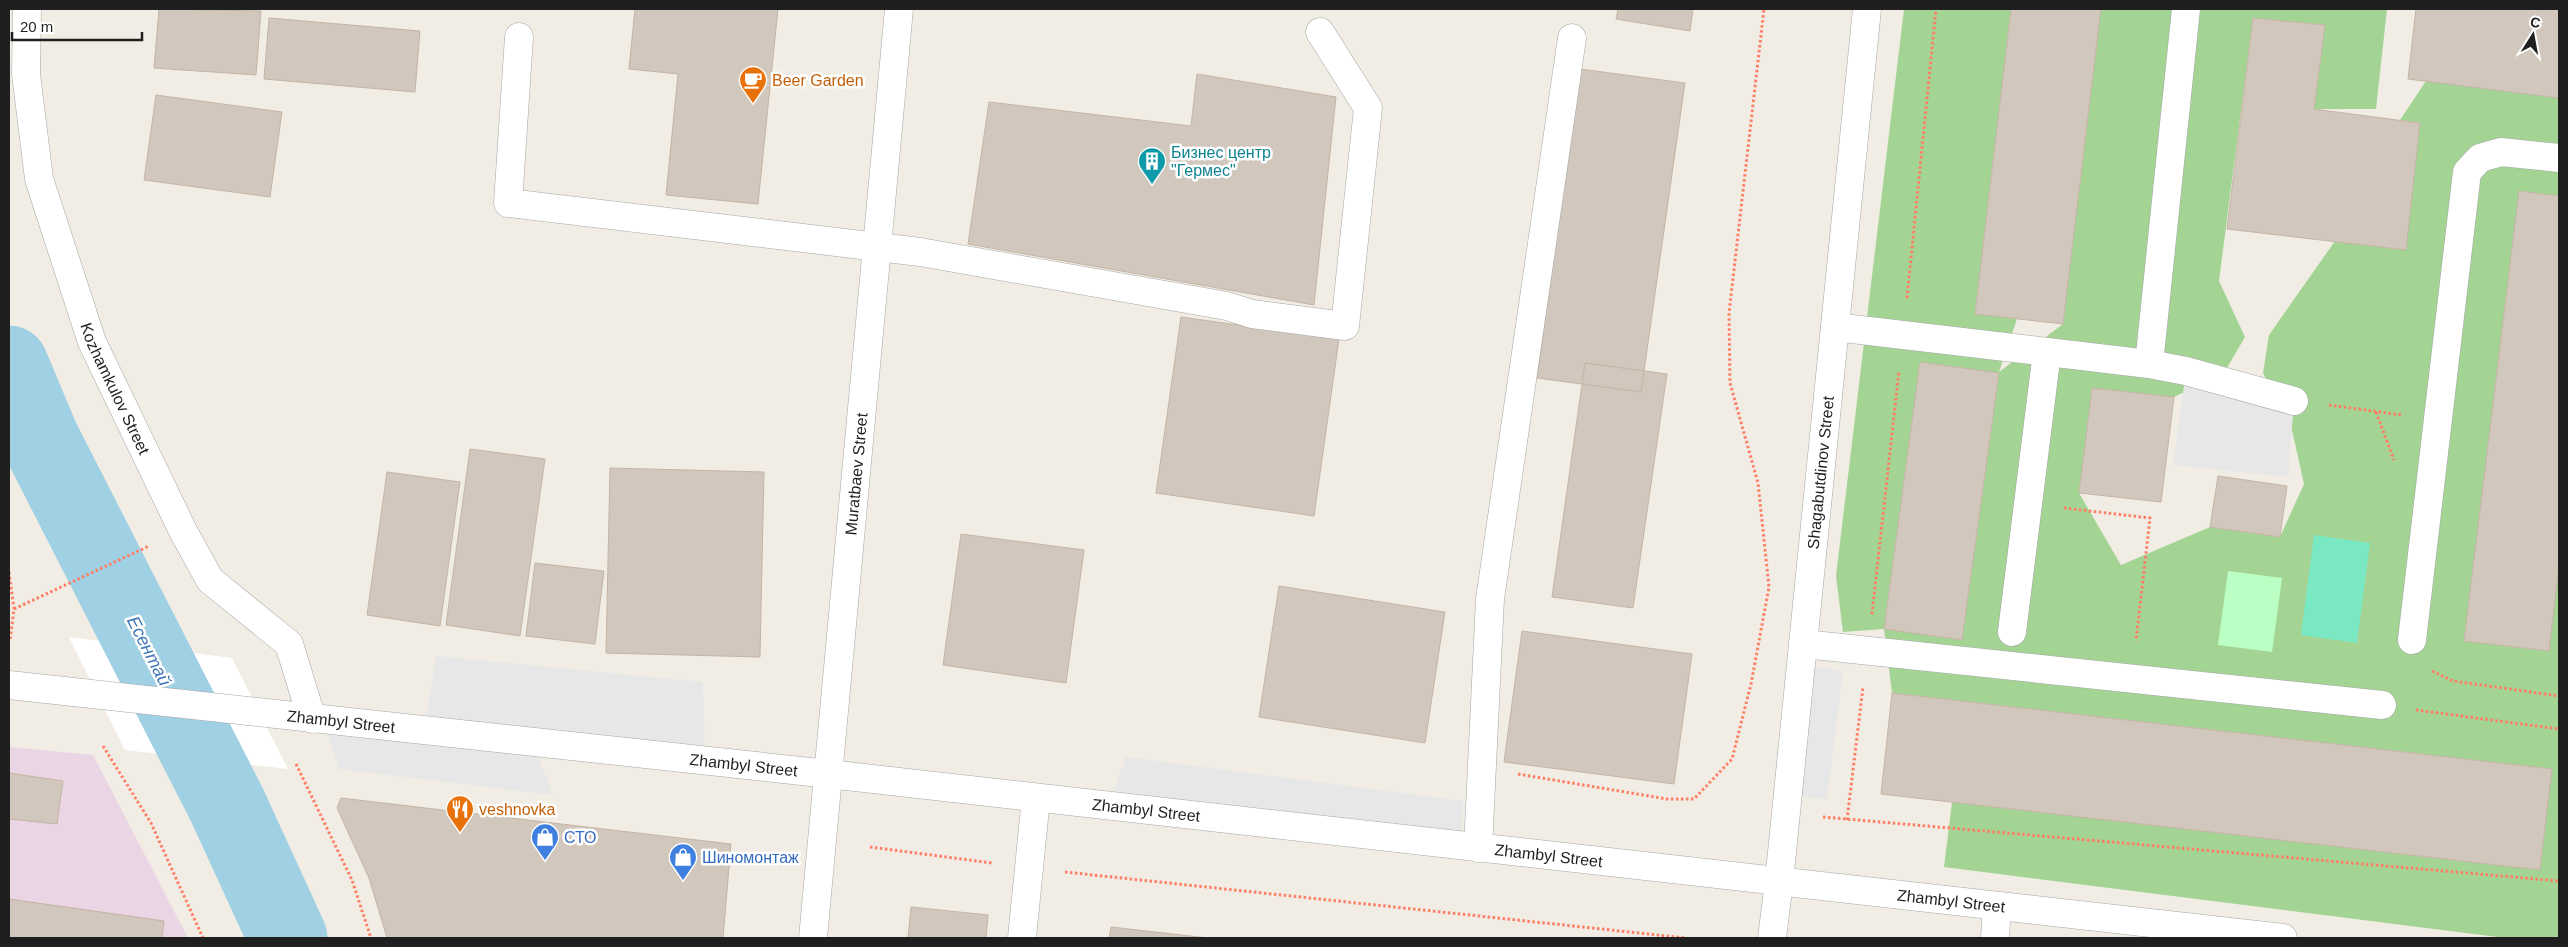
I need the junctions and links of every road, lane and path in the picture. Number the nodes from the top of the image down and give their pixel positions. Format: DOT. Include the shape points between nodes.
graph roads {
  1 [pos="27,9"];
  2 [pos="899,9"];
  3 [pos="1764,9"];
  4 [pos="1867,9"];
  5 [pos="2186,9"];
  6 [pos="1320,32"];
  7 [pos="519,37"];
  8 [pos="1572,38"];
  9 [pos="2559,158"];
  10 [pos="877,246"];
  11 [pos="1835,327"];
  12 [pos="2047,352"];
  13 [pos="2149,364"];
  14 [pos="2294,401"];
  15 [pos="2376,412"];
  16 [pos="2028,504"];
  17 [pos="146,547"];
  18 [pos="9,572"];
  19 [pos="14,609"];
  20 [pos="2012,632"];
  21 [pos="2412,640"];
  22 [pos="10,641"];
  23 [pos="1804,644"];
  24 [pos="1868,650"];
  25 [pos="2132,678"];
  26 [pos="9,686"];
  27 [pos="2559,696"];
  28 [pos="2382,705"];
  29 [pos="312,719"];
  30 [pos="2559,730"];
  31 [pos="103,746"];
  32 [pos="296,764"];
  33 [pos="1483,768"];
  34 [pos="829,774"];
  35 [pos="1036,798"];
  36 [pos="1814,816"];
  37 [pos="1847,820"];
  38 [pos="870,847"];
  39 [pos="1478,848"];
  40 [pos="1030,868"];
  41 [pos="2559,881"];
  42 [pos="1779,882"];
  43 [pos="1997,906"];
  44 [pos="2229,935"];
  45 [pos="203,938"];
  46 [pos="371,938"];
  47 [pos="813,938"];
  48 [pos="1022,938"];
  49 [pos="1686,938"];
  50 [pos="1772,938"];
  51 [pos="1995,938"];
  52 [pos="2282,938"];
  1 -- 29 [label="street, Kozhamkulov Street" via="26,74 39,180 92,342 210,580 289,644"];
  2 -- 10 [label="street, Muratbaev Street"];
  3 -- 33 [label="path" via="1729,313 1730,383 1758,483 1769,587 1751,684 1732,759 1694,799 1667,798"];
  4 -- 11 [label="street, Shagabutdinov Street"];
  5 -- 13 [label="street"];
  6 -- 10 [label="street" via="1368,108 1345,326 1252,314 1227,306"];
  7 -- 10 [label="street" via="508,203"];
  8 -- 33 [label="street" via="1490,599"];
  9 -- 21 [label="street" via="2501,152 2480,158 2466,172"];
  10 -- 34 [label="street, Muratbaev Street"];
  11 -- 12 [label="street"];
  11 -- 23 [label="street, Shagabutdinov Street"];
  12 -- 13 [label="street"];
  12 -- 16 [label="street"];
  13 -- 14 [label="street"];
  14 -- 15 [label="path"];
  16 -- 20 [label="street"];
  16 -- 25 [label="path" via="2150,518"];
  17 -- 19 [label="path"];
  18 -- 19 [label="path"];
  19 -- 22 [label="path"];
  21 -- 27 [label="path" via="2428,669 2453,680"];
  23 -- 24 [label="street"];
  23 -- 42 [label="street, Shagabutdinov Street"];
  24 -- 25 [label="street"];
  24 -- 37 [label="path"];
  25 -- 28 [label="street"];
  26 -- 29 [label="street, Zhambyl Street"];
  28 -- 30 [label="path"];
  29 -- 34 [label="street, Zhambyl Street"];
  31 -- 45 [label="path" via="151,823"];
  32 -- 46 [label="path" via="352,880"];
  33 -- 39 [label="street"];
  34 -- 35 [label="street, Zhambyl Street"];
  34 -- 47 [label="street, Muratbaev Street"];
  35 -- 39 [label="street, Zhambyl Street"];
  35 -- 40 [label="street"];
  36 -- 37 [label="path"];
  37 -- 41 [label="path"];
  38 -- 40 [label="path"];
  39 -- 42 [label="street, Zhambyl Street"];
  40 -- 48 [label="street"];
  40 -- 49 [label="path"];
  42 -- 43 [label="street, Zhambyl Street"];
  42 -- 50 [label="street, Shagabutdinov Street"];
  43 -- 44 [label="street, Zhambyl Street"];
  43 -- 51 [label="street"];
  44 -- 52 [label="street, Zhambyl Street"];
}
